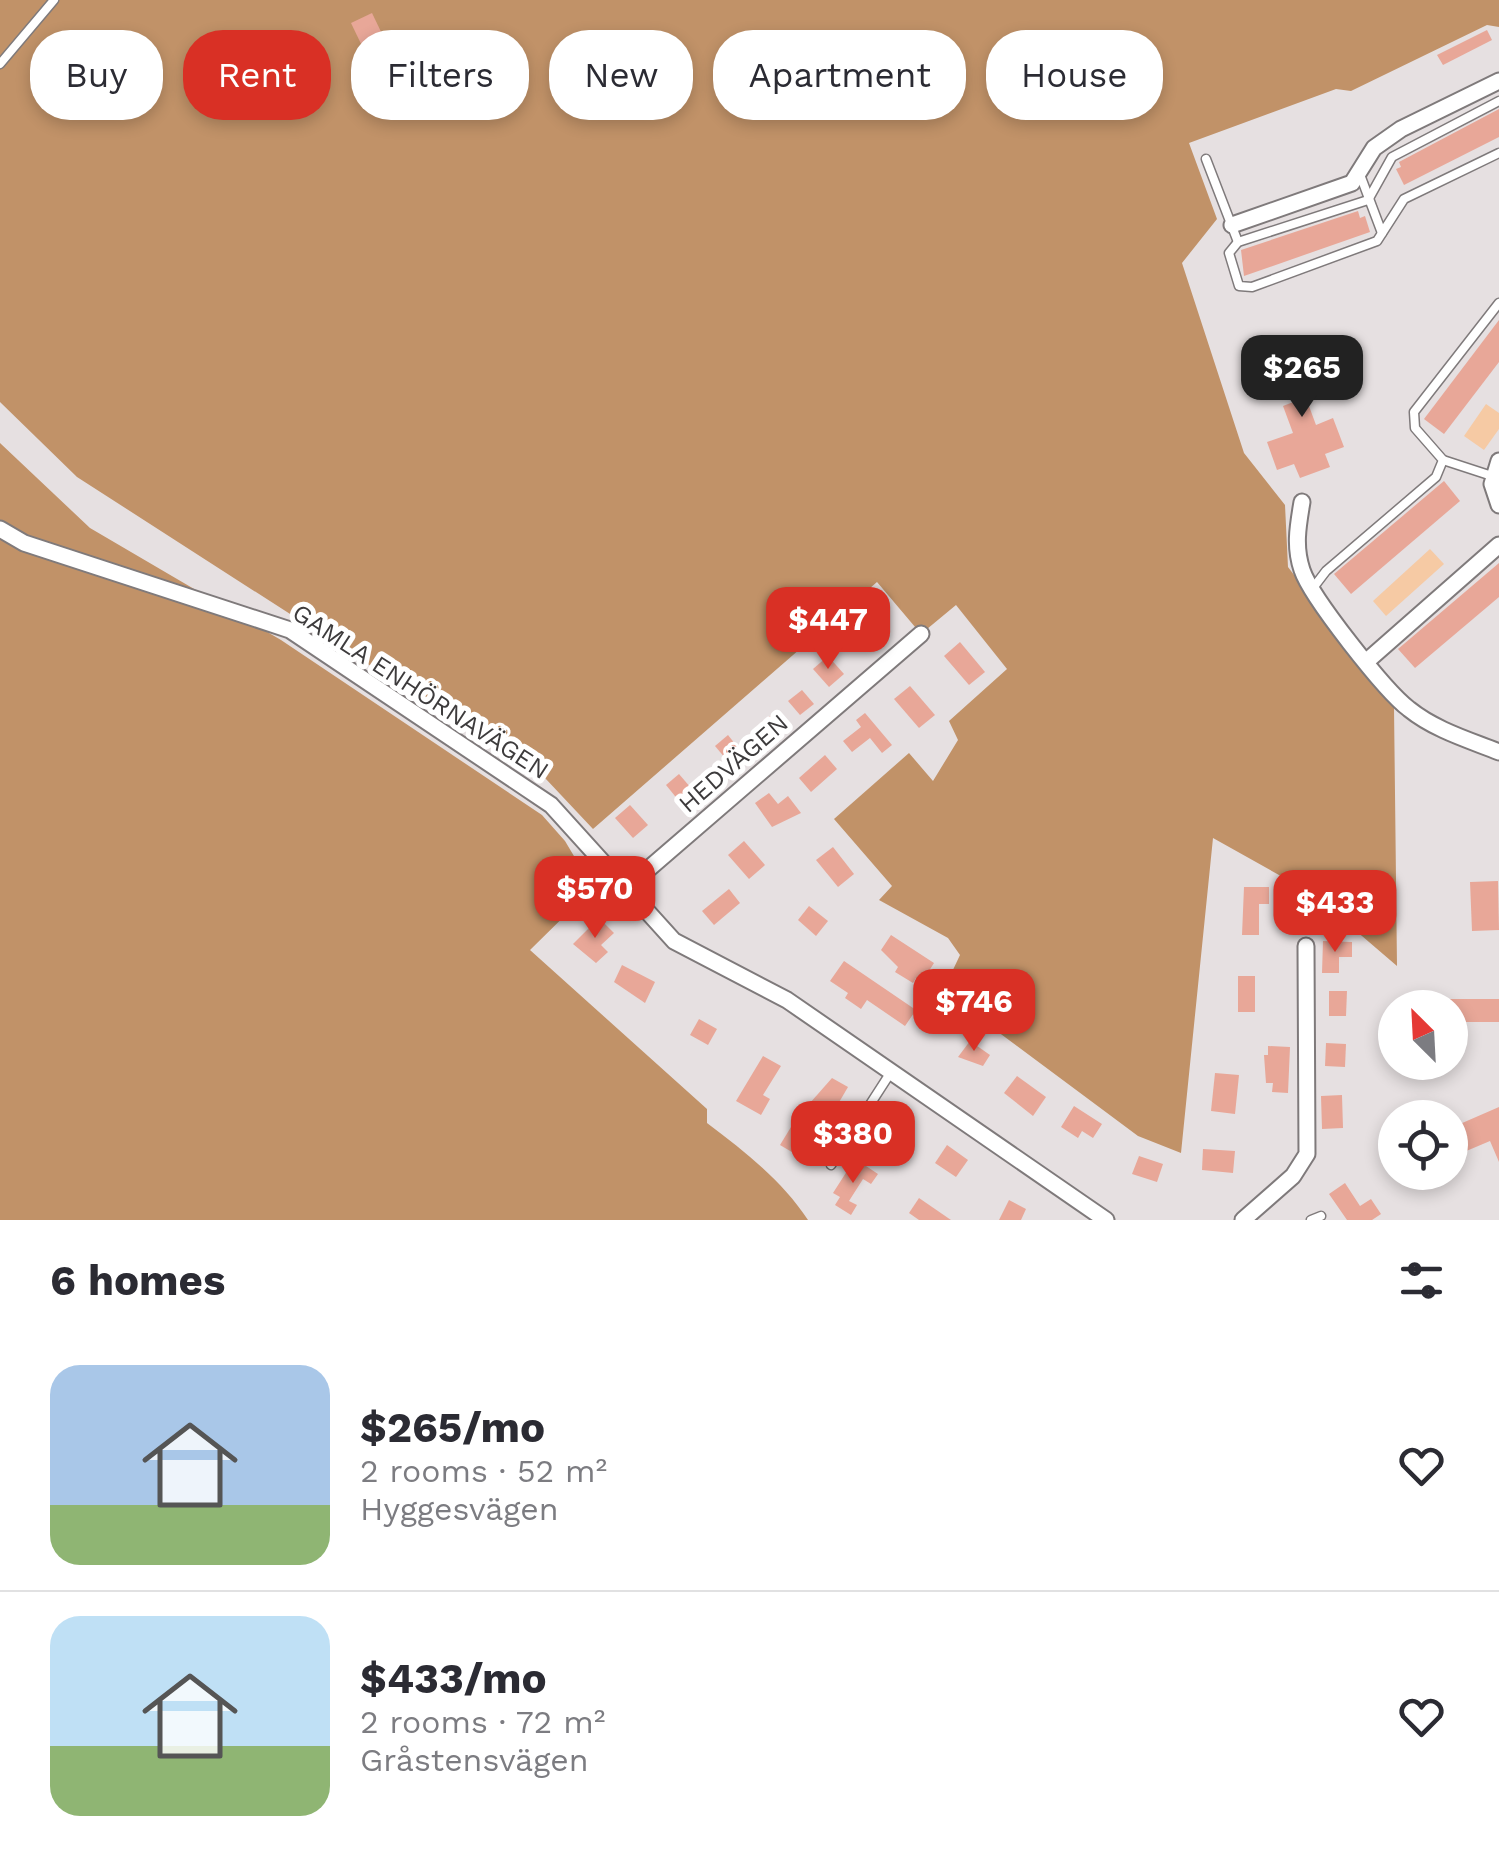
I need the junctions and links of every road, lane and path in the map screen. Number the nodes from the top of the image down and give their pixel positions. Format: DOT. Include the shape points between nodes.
graph roads {
  1 [pos="54,0"];
  2 [pos="0,64"];
  3 [pos="1499,81"];
  4 [pos="1480,88"];
  5 [pos="1499,101"];
  6 [pos="1488,106"];
  7 [pos="1499,153"];
  8 [pos="1206,159"];
  9 [pos="1358,172"];
  10 [pos="1368,200"];
  11 [pos="1232,225"];
  12 [pos="1382,234"];
  13 [pos="1238,242"];
  14 [pos="1499,303"];
  15 [pos="1443,460"];
  16 [pos="1496,469"];
  17 [pos="1302,502"];
  18 [pos="1499,504"];
  19 [pos="0,529"];
  20 [pos="1499,545"];
  21 [pos="1313,588"];
  22 [pos="920,634"];
  23 [pos="1367,662"];
  24 [pos="1499,752"];
  25 [pos="624,890"];
  26 [pos="1306,946"];
  27 [pos="891,1071"];
  28 [pos="831,1164"];
  29 [pos="1076,1202"];
  30 [pos="1322,1216"];
  31 [pos="1068,1220"];
  32 [pos="1106,1220"];
  33 [pos="1243,1220"];
  34 [pos="1311,1220"];
  1 -- 2 [label="lane"];
  3 -- 4 [label="street"];
  4 -- 6 [label="lane"];
  4 -- 9 [label="street" via="1374,148"];
  5 -- 6 [label="lane"];
  6 -- 10 [label="lane" via="1392,157"];
  7 -- 12 [label="lane" via="1404,200"];
  8 -- 11 [label="lane"];
  9 -- 10 [label="lane"];
  9 -- 11 [label="street" via="1352,182"];
  10 -- 12 [label="lane"];
  10 -- 13 [label="lane"];
  11 -- 13 [label="lane"];
  12 -- 13 [label="lane" via="1243,289 1229,253"];
  14 -- 15 [label="lane" via="1414,412 1415,428"];
  15 -- 16 [label="lane"];
  15 -- 21 [label="lane" via="1436,477"];
  16 -- 18 [label="street"];
  17 -- 21 [label="street" via="1296,537"];
  19 -- 25 [label="street, GAMLA ENHÖRNAVÄGEN" via="24,543 290,630 551,806"];
  20 -- 23 [label="street"];
  21 -- 23 [label="street"];
  22 -- 25 [label="street, HEDVÄGEN"];
  23 -- 24 [label="street" via="1408,708"];
  25 -- 27 [label="street, GAMLA ENHÖRNAVÄGEN" via="674,940 787,1000"];
  26 -- 33 [label="street" via="1307,1154 1293,1176"];
  27 -- 28 [label="lane"];
  27 -- 29 [label="street, GAMLA ENHÖRNAVÄGEN"];
  29 -- 31 [label="street"];
  29 -- 32 [label="street, GAMLA ENHÖRNAVÄGEN"];
  30 -- 34 [label="lane"];
}
